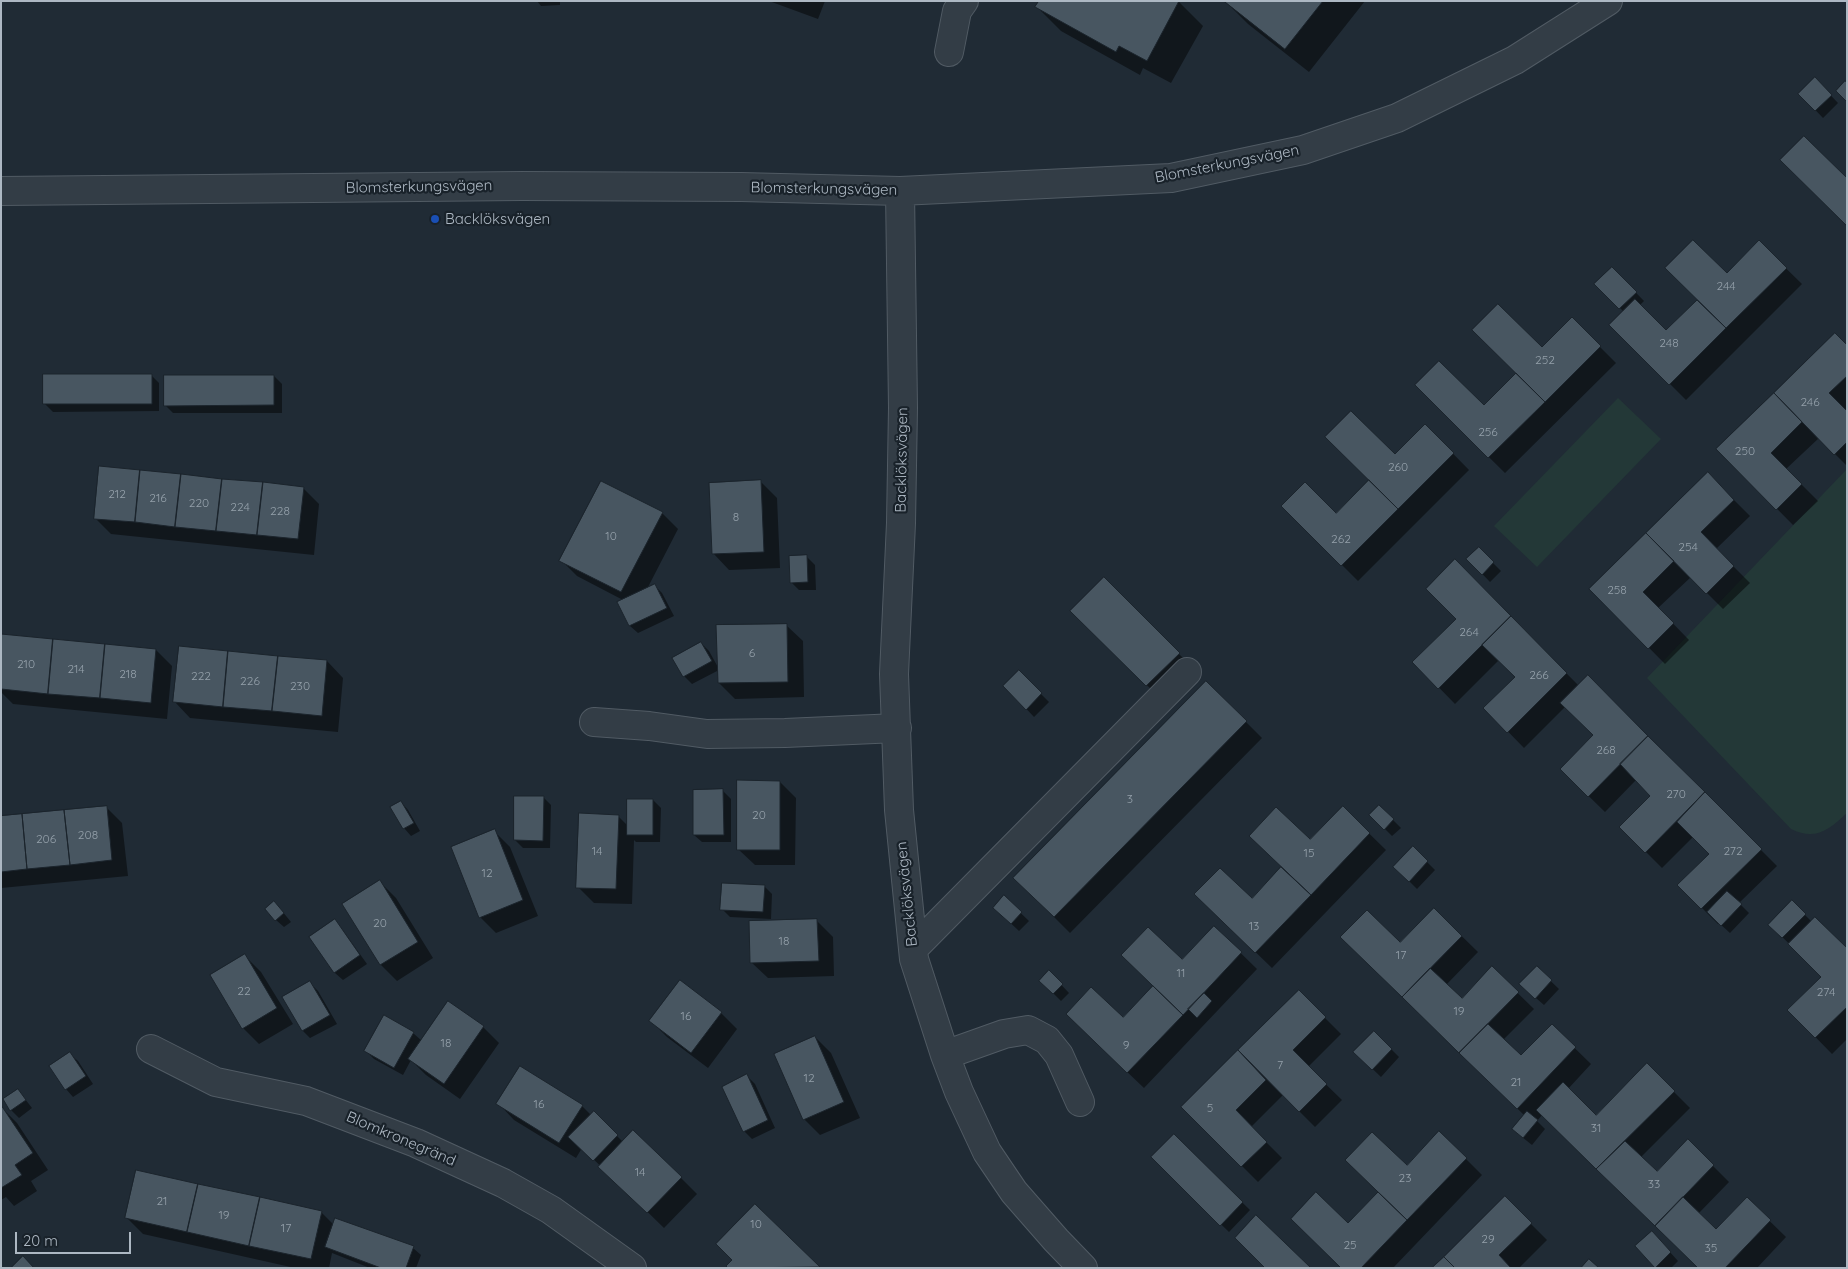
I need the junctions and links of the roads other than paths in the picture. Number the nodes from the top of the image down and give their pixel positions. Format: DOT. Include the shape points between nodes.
graph roads {
  1 [pos="964,1"];
  2 [pos="1608,1"];
  3 [pos="949,52"];
  4 [pos="1,191"];
  5 [pos="900,191"];
  6 [pos="1187,672"];
  7 [pos="594,722"];
  8 [pos="897,728"];
  9 [pos="913,949"];
  10 [pos="151,1049"];
  11 [pos="945,1056"];
  12 [pos="1080,1102"];
  13 [pos="632,1268"];
  14 [pos="1083,1268"];
  1 -- 3 [label="street" via="957,11"];
  2 -- 5 [label="street, Blomsterkungsvägen" via="1516,60 1397,118 1303,150 1171,178"];
  4 -- 5 [label="street, Blomsterkungsvägen" via="522,186"];
  5 -- 8 [label="street, Backlöksvägen" via="903,408 894,674"];
  6 -- 9 [label="street"];
  7 -- 8 [label="street" via="708,734"];
  8 -- 9 [label="street, Backlöksvägen" via="899,810"];
  9 -- 11 [label="street, Backlöksvägen" via="922,988"];
  10 -- 13 [label="street, Blomkronegränd" via="216,1082 306,1101 416,1143 503,1183 552,1210"];
  11 -- 12 [label="street" via="1004,1034 1028,1030 1046,1040 1059,1055"];
  11 -- 14 [label="street, Backlöksvägen" via="987,1152 1014,1192"];
}
